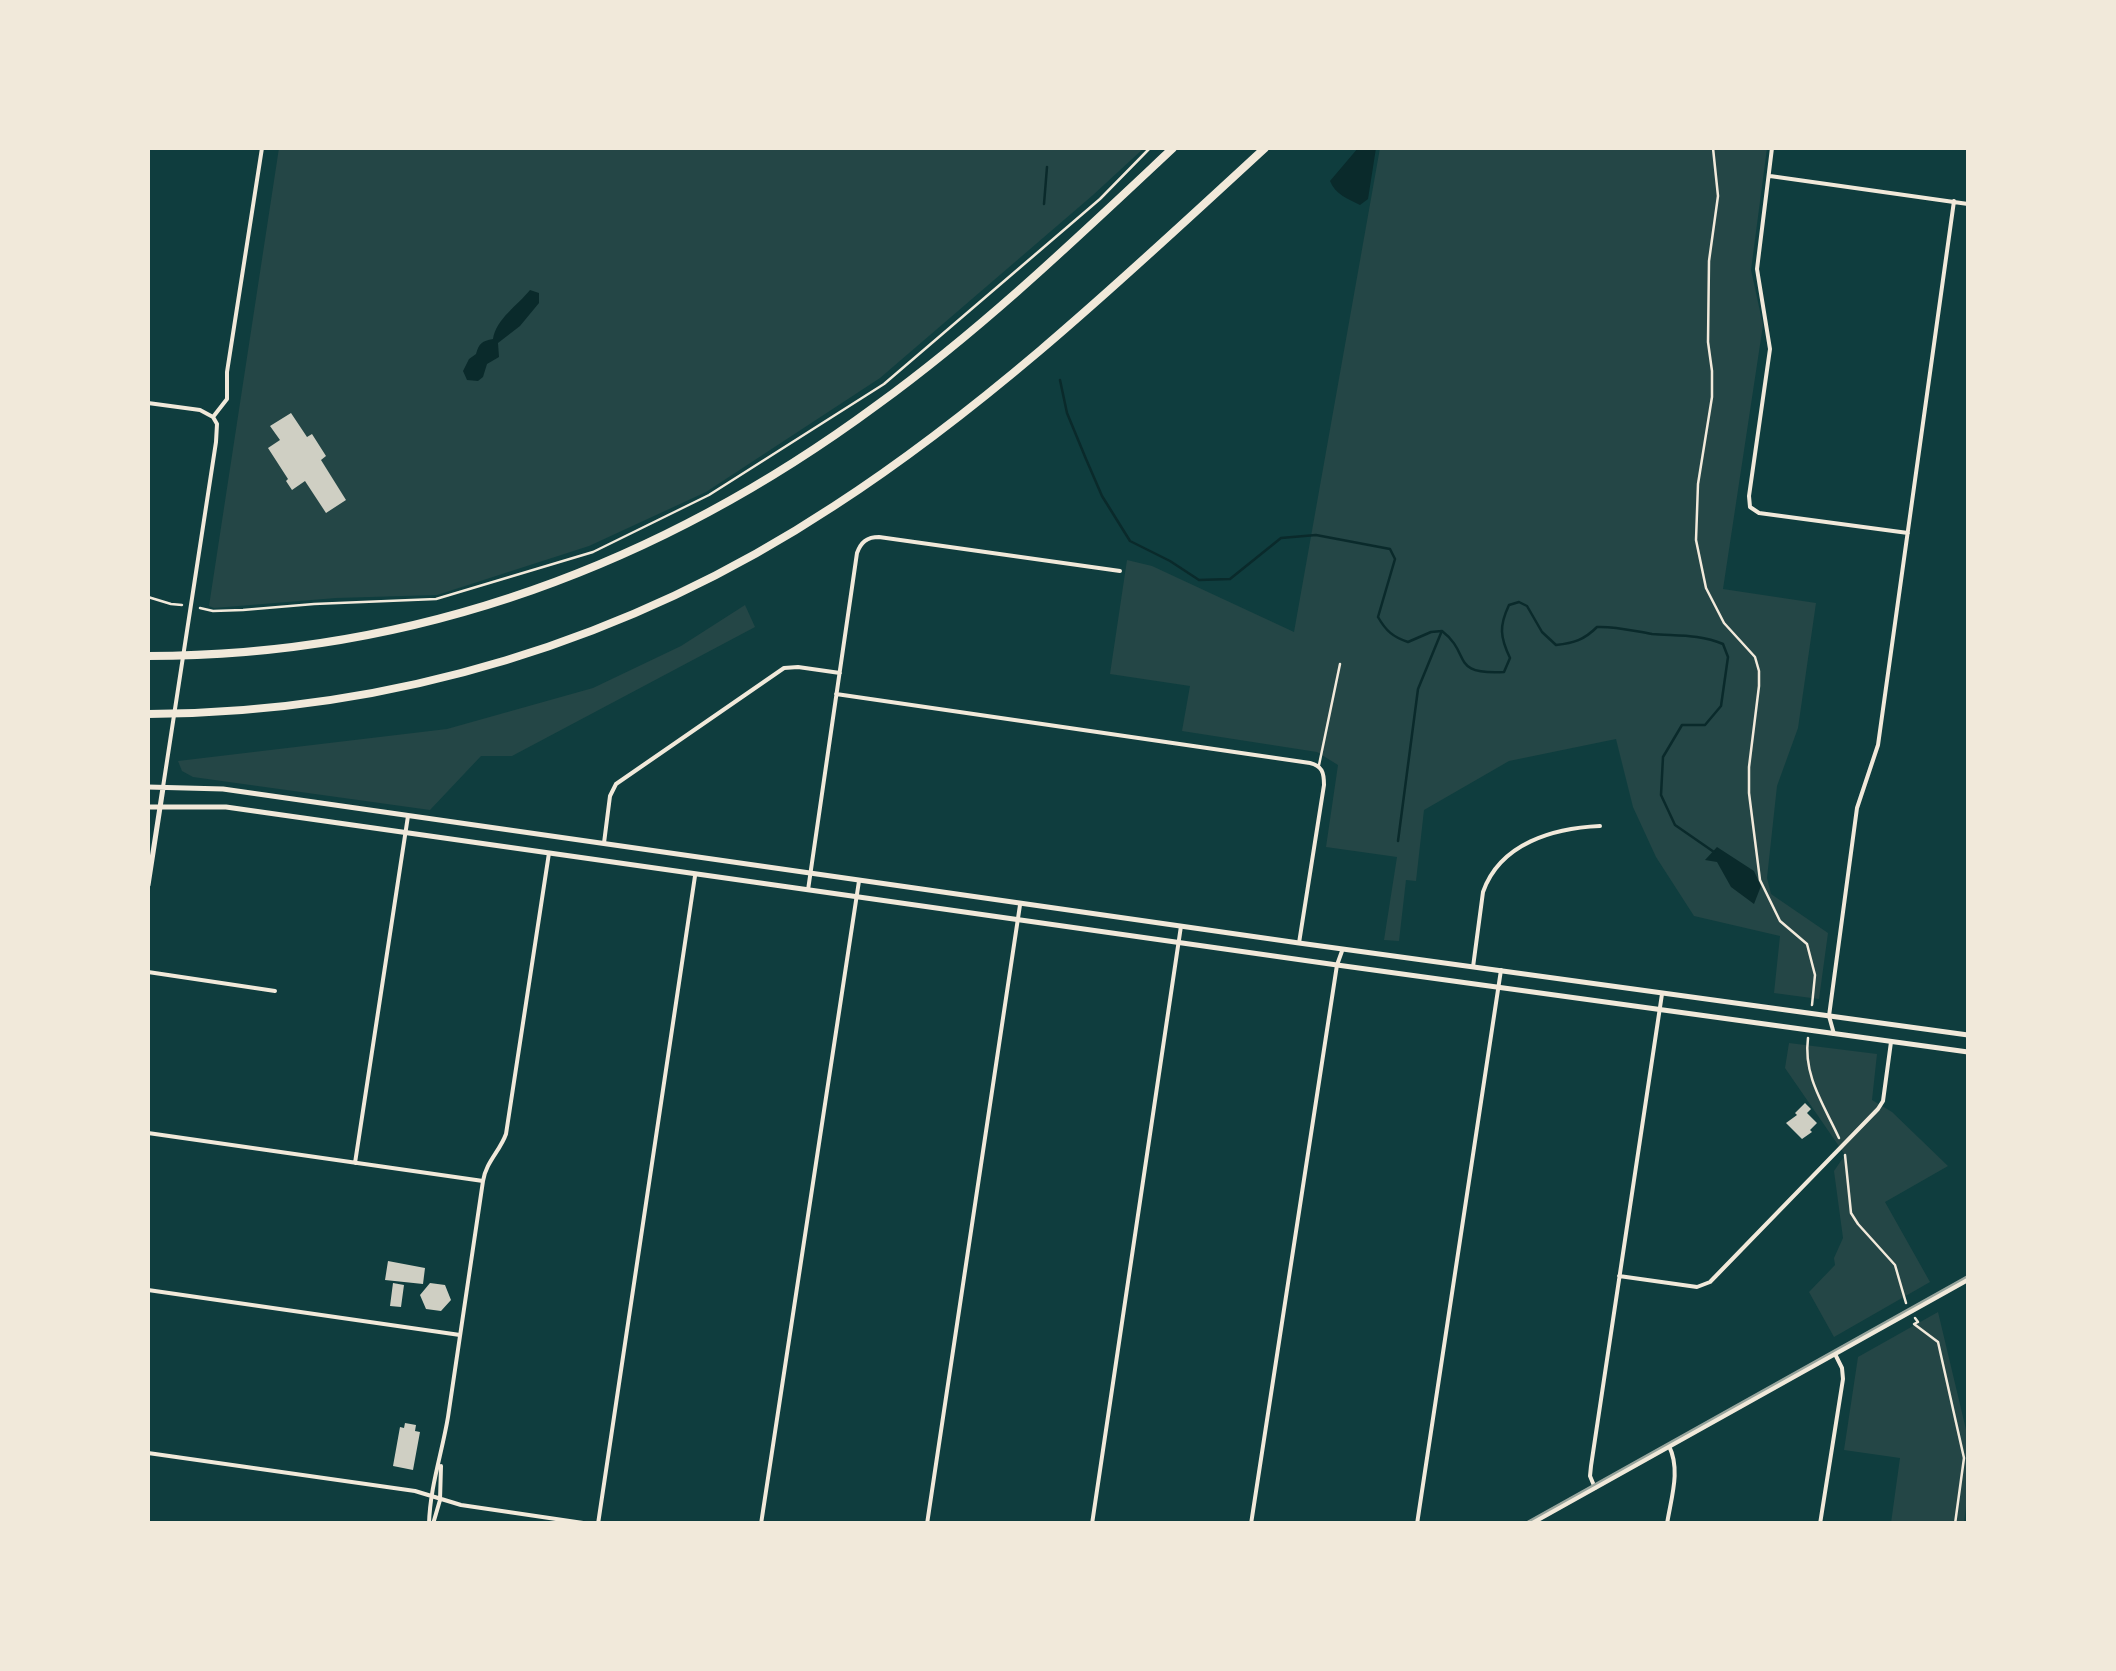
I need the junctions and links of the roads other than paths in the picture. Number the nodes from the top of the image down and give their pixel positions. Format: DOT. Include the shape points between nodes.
graph roads {
  1 [pos="262,148"];
  2 [pos="1173,148"];
  3 [pos="1265,148"];
  4 [pos="1772,148"];
  5 [pos="1768,176"];
  6 [pos="1954,202"];
  7 [pos="1968,204"];
  8 [pos="148,403"];
  9 [pos="213,418"];
  10 [pos="1908,533"];
  11 [pos="1120,571"];
  12 [pos="148,656"];
  13 [pos="1340,664"];
  14 [pos="840,673"];
  15 [pos="836,694"];
  16 [pos="148,714"];
  17 [pos="1319,766"];
  18 [pos="148,787"];
  19 [pos="163,788"];
  20 [pos="148,807"];
  21 [pos="159,807"];
  22 [pos="408,815"];
  23 [pos="1600,826"];
  24 [pos="406,833"];
  25 [pos="604,843"];
  26 [pos="549,853"];
  27 [pos="809,872"];
  28 [pos="696,874"];
  29 [pos="859,880"];
  30 [pos="148,885"];
  31 [pos="808,890"];
  32 [pos="856,897"];
  33 [pos="1020,903"];
  34 [pos="1018,920"];
  35 [pos="1181,926"];
  36 [pos="1180,943"];
  37 [pos="1299,943"];
  38 [pos="1343,949"];
  39 [pos="1337,965"];
  40 [pos="1473,966"];
  41 [pos="1501,970"];
  42 [pos="148,972"];
  43 [pos="1498,988"];
  44 [pos="275,991"];
  45 [pos="1662,993"];
  46 [pos="1660,1010"];
  47 [pos="1829,1016"];
  48 [pos="1834,1034"];
  49 [pos="1968,1035"];
  50 [pos="1891,1042"];
  51 [pos="1968,1052"];
  52 [pos="148,1133"];
  53 [pos="355,1163"];
  54 [pos="483,1180"];
  55 [pos="1619,1276"];
  56 [pos="1968,1279"];
  57 [pos="148,1290"];
  58 [pos="460,1335"];
  59 [pos="1834,1354"];
  60 [pos="1669,1446"];
  61 [pos="148,1453"];
  62 [pos="441,1461"];
  63 [pos="1595,1488"];
  64 [pos="431,1496"];
  65 [pos="440,1500"];
  66 [pos="1545,1520"];
  67 [pos="431,1524"];
  68 [pos="590,1524"];
  69 [pos="598,1524"];
  70 [pos="762,1524"];
  71 [pos="927,1524"];
  72 [pos="1092,1524"];
  73 [pos="1252,1524"];
  74 [pos="1417,1524"];
  75 [pos="1529,1524"];
  76 [pos="1667,1524"];
  77 [pos="1820,1524"];
  1 -- 9 [label="street" via="226,399"];
  2 -- 12 [label="highway" via="1017,292 906,383 780,472 675,531 570,578 412,626 294,648"];
  3 -- 16 [label="highway" via="1087,310 932,438 789,535 684,591 559,644 422,684 282,707"];
  4 -- 5 [label="street"];
  5 -- 6 [label="street"];
  5 -- 10 [label="street" via="1757,277 1770,350 1750,507"];
  6 -- 7 [label="street"];
  6 -- 10 [label="street"];
  8 -- 9 [label="street"];
  9 -- 19 [label="street" via="218,432"];
  10 -- 47 [label="street" via="1878,745 1857,808"];
  11 -- 14 [label="street" via="866,538 857,553"];
  13 -- 17 [label="lane"];
  14 -- 15 [label="street"];
  14 -- 25 [label="street" via="784,668 622,779 610,792"];
  15 -- 17 [label="street"];
  15 -- 27 [label="street"];
  17 -- 37 [label="street" via="1324,784"];
  18 -- 19 [label="street"];
  19 -- 21 [label="street"];
  19 -- 22 [label="street" via="222,789"];
  20 -- 21 [label="street"];
  21 -- 24 [label="street" via="226,807"];
  21 -- 30 [label="street"];
  22 -- 24 [label="street"];
  22 -- 25 [label="street"];
  23 -- 40 [label="street" via="1542,836 1498,866 1483,892"];
  24 -- 26 [label="street"];
  24 -- 53 [label="street"];
  25 -- 27 [label="street"];
  26 -- 28 [label="street"];
  26 -- 54 [label="street" via="506,1134"];
  27 -- 29 [label="street"];
  27 -- 31 [label="street"];
  28 -- 31 [label="street"];
  28 -- 69 [label="street"];
  29 -- 32 [label="street"];
  29 -- 33 [label="street"];
  31 -- 32 [label="street"];
  32 -- 34 [label="street"];
  32 -- 70 [label="street"];
  33 -- 34 [label="street"];
  33 -- 35 [label="street"];
  34 -- 36 [label="street"];
  34 -- 71 [label="street"];
  35 -- 36 [label="street"];
  35 -- 37 [label="street"];
  36 -- 39 [label="street"];
  36 -- 72 [label="street"];
  37 -- 38 [label="street"];
  38 -- 39 [label="street"];
  38 -- 40 [label="street"];
  39 -- 43 [label="street"];
  39 -- 73 [label="street"];
  40 -- 41 [label="street"];
  41 -- 43 [label="street"];
  41 -- 45 [label="street"];
  42 -- 44 [label="street"];
  43 -- 46 [label="street"];
  43 -- 74 [label="street"];
  45 -- 46 [label="street"];
  45 -- 47 [label="street"];
  46 -- 48 [label="street"];
  46 -- 55 [label="street"];
  47 -- 48 [label="street"];
  47 -- 49 [label="street"];
  48 -- 50 [label="street"];
  50 -- 51 [label="street"];
  50 -- 55 [label="street" via="1882,1104 1705,1285"];
  52 -- 53 [label="street"];
  53 -- 54 [label="street"];
  54 -- 58 [label="street"];
  55 -- 63 [label="street" via="1591,1466"];
  56 -- 59 [label="main road"];
  57 -- 58 [label="street"];
  58 -- 62 [label="street"];
  59 -- 60 [label="main road"];
  59 -- 77 [label="street" via="1842,1379"];
  60 -- 63 [label="main road"];
  60 -- 76 [label="street" via="1676,1464"];
  61 -- 64 [label="street"];
  62 -- 64 [label="street"];
  62 -- 65 [label="street"];
  63 -- 66 [label="main road"];
  64 -- 65 [label="street"];
  64 -- 67 [label="street"];
  65 -- 67 [label="street"];
  65 -- 68 [label="street"];
  66 -- 75 [label="main road"];
}
